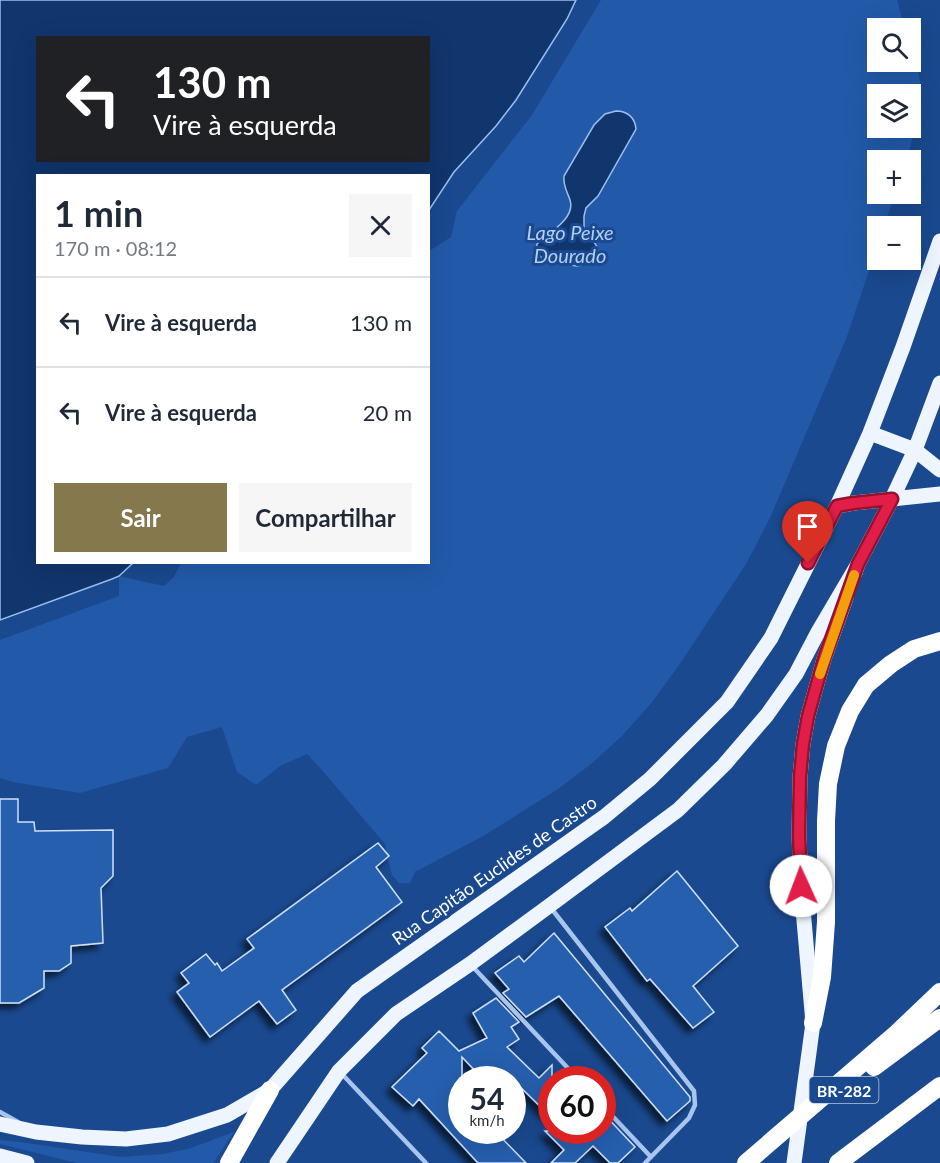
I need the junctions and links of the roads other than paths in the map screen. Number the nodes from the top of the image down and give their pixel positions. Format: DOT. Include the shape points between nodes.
graph roads {
  1 [pos="940,241"];
  2 [pos="940,383"];
  3 [pos="870,433"];
  4 [pos="915,450"];
  5 [pos="940,471"];
  6 [pos="940,494"];
  7 [pos="892,499"];
  8 [pos="837,506"];
  9 [pos="858,564"];
  10 [pos="940,640"];
  11 [pos="549,906"];
  12 [pos="470,964"];
  13 [pos="940,992"];
  14 [pos="940,1018"];
  15 [pos="813,1023"];
  16 [pos="566,1066"];
  17 [pos="339,1071"];
  18 [pos="940,1086"];
  19 [pos="270,1090"];
  20 [pos="0,1112"];
  21 [pos="616,1120"];
  22 [pos="0,1124"];
  23 [pos="36,1132"];
  24 [pos="0,1156"];
  25 [pos="651,1157"];
  26 [pos="27,1163"];
  27 [pos="229,1163"];
  28 [pos="277,1163"];
  29 [pos="426,1163"];
  30 [pos="645,1163"];
  31 [pos="747,1163"];
  32 [pos="794,1163"];
  33 [pos="838,1163"];
  1 -- 3 [label="main road, Rua Capitão Euclides de Castro"];
  2 -- 4 [label="main road"];
  3 -- 4 [label="main road"];
  3 -- 8 [label="main road, Rua Capitão Euclides de Castro"];
  4 -- 5 [label="main road"];
  4 -- 7 [label="main road"];
  6 -- 7 [label="main road"];
  7 -- 8 [label="main road"];
  7 -- 9 [label="main road"];
  8 -- 19 [label="main road, Rua Capitão Euclides de Castro" via="771,638 727,702 650,779 604,817 357,991"];
  9 -- 11 [label="main road" via="796,674 724,765 678,810"];
  9 -- 15 [label="main road" via="824,659 803,744 799,835"];
  10 -- 15 [label="highway" via="914,648 866,685 836,746 828,784 822,977"];
  11 -- 12 [label="main road"];
  11 -- 25 [label="lane" via="694,1091 695,1105 689,1118"];
  12 -- 16 [label="lane"];
  12 -- 17 [label="main road" via="396,1014"];
  13 -- 31 [label="highway"];
  14 -- 31 [label="highway, BR-282"];
  15 -- 32 [label="main road"];
  17 -- 28 [label="main road"];
  17 -- 29 [label="lane"];
  18 -- 33 [label="highway, BR-282"];
  19 -- 23 [label="main road, Rua Capitão Euclides de Castro" via="227,1114 168,1134 126,1139"];
  19 -- 27 [label="highway"];
  20 -- 23 [label="lane"];
  21 -- 25 [label="lane"];
  22 -- 23 [label="main road, Rua Capitão Euclides de Castro"];
  24 -- 26 [label="main road"];
  25 -- 30 [label="lane"];
}
